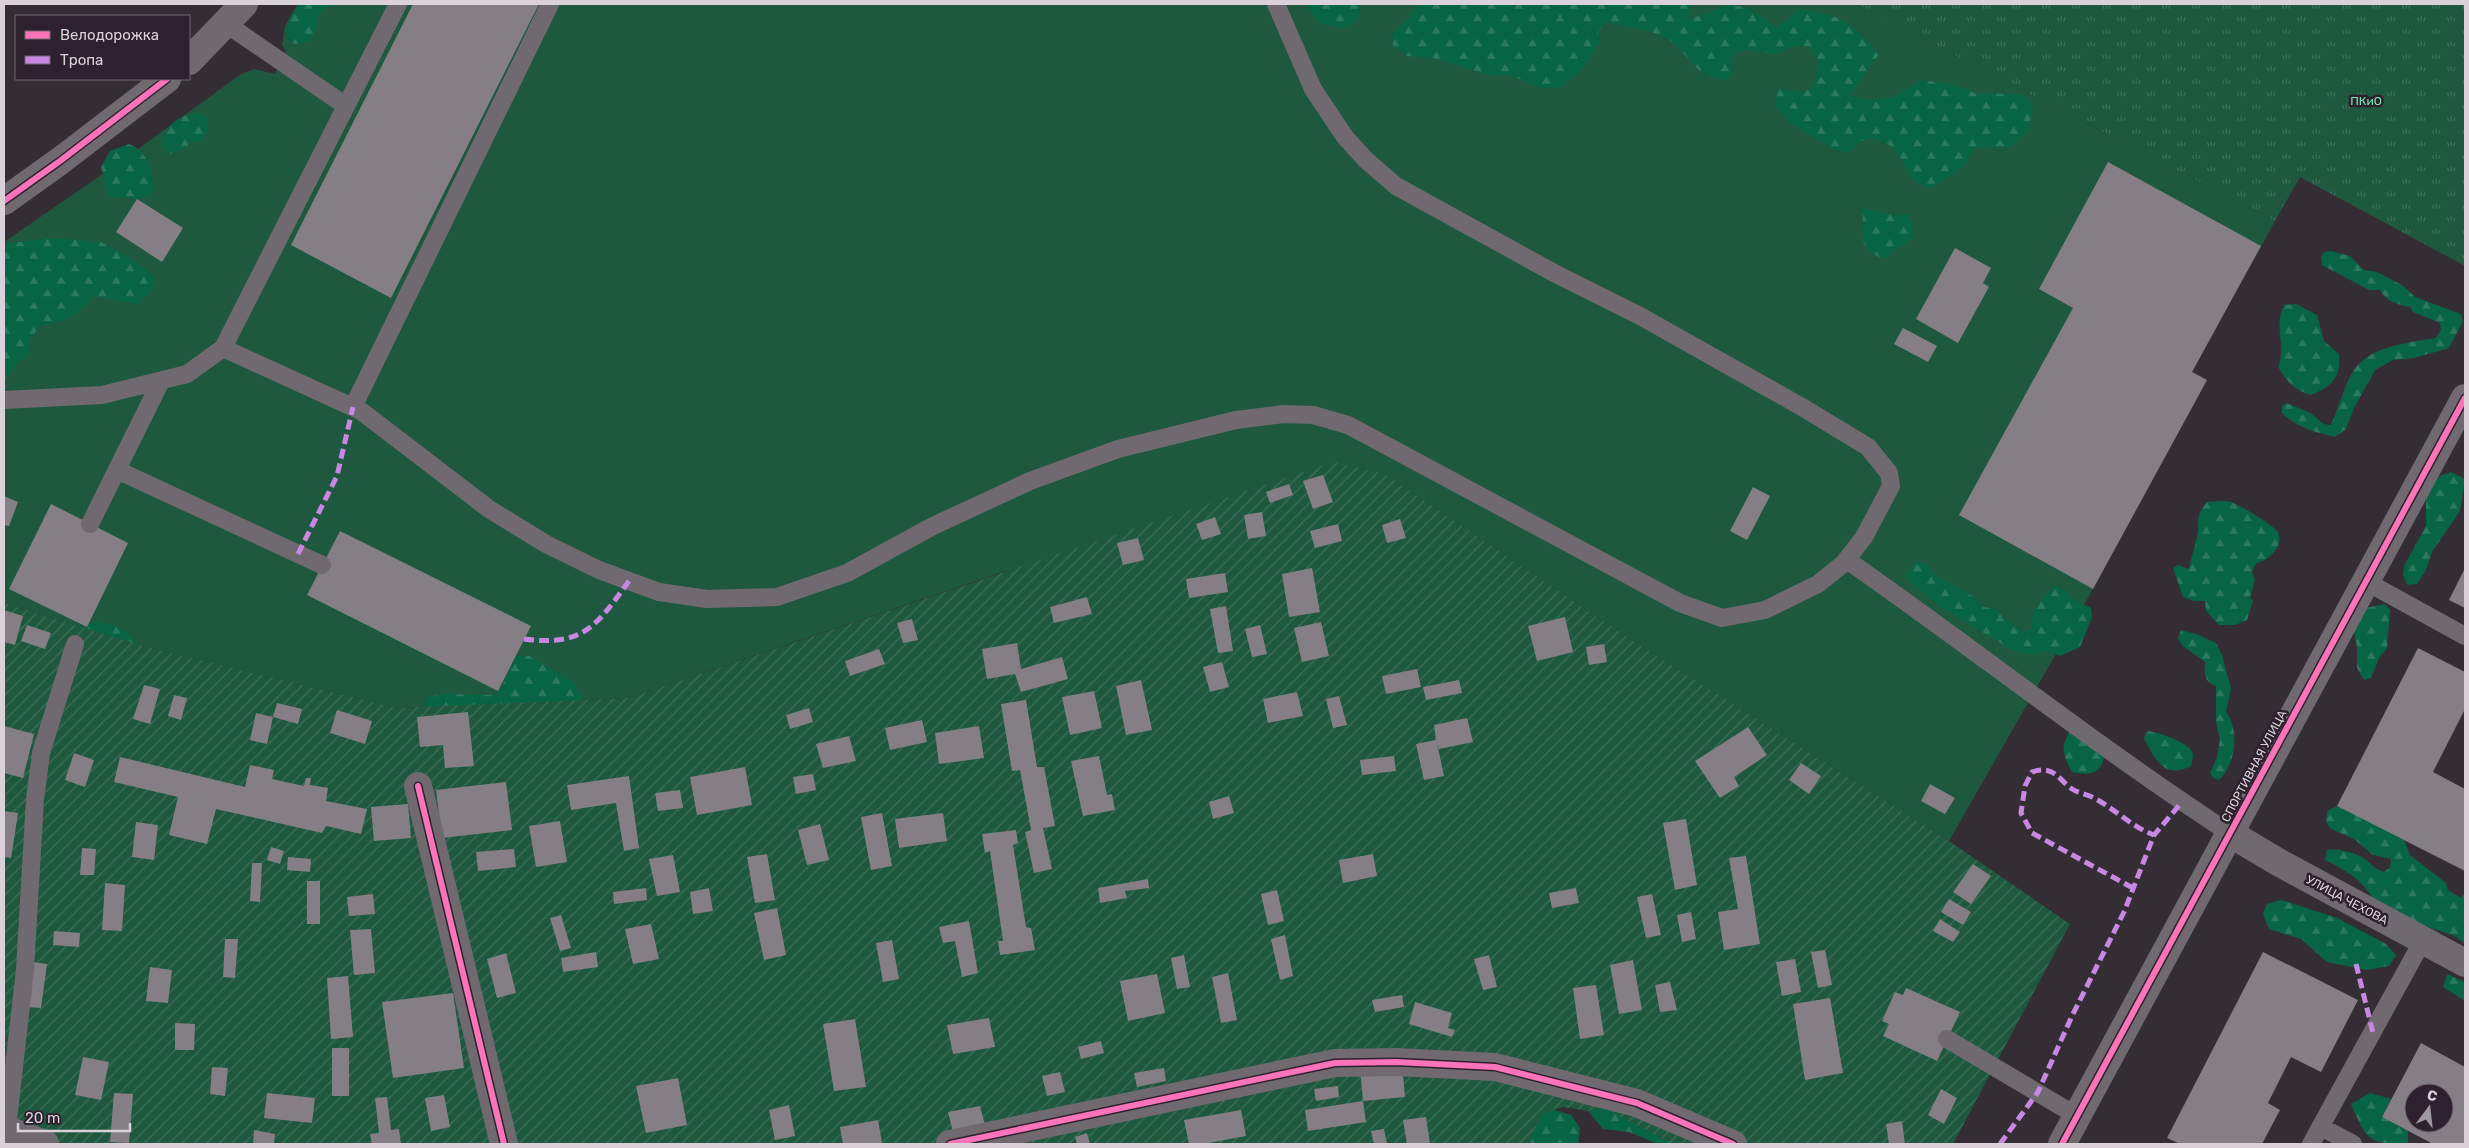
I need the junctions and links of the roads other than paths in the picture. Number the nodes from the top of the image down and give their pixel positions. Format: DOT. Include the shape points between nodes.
graph roads {
  1 [pos="398,4"];
  2 [pos="550,4"];
  3 [pos="1276,4"];
  4 [pos="235,13"];
  5 [pos="190,60"];
  6 [pos="167,80"];
  7 [pos="346,106"];
  8 [pos="4,201"];
  9 [pos="223,348"];
  10 [pos="161,381"];
  11 [pos="2465,398"];
  12 [pos="4,400"];
  13 [pos="353,407"];
  14 [pos="117,470"];
  15 [pos="90,524"];
  16 [pos="1847,560"];
  17 [pos="322,565"];
  18 [pos="2365,581"];
  19 [pos="2465,636"];
  20 [pos="75,644"];
  21 [pos="418,786"];
  22 [pos="2231,834"];
  23 [pos="2423,940"];
  24 [pos="2465,963"];
  25 [pos="1947,1039"];
  26 [pos="2078,1116"];
  27 [pos="2321,1127"];
  28 [pos="5,1129"];
  29 [pos="45,1144"];
  30 [pos="504,1144"];
  31 [pos="950,1144"];
  32 [pos="1733,1144"];
  33 [pos="2062,1144"];
  34 [pos="2311,1144"];
  35 [pos="2353,1144"];
  1 -- 7 [label="lane"];
  2 -- 13 [label="lane"];
  3 -- 16 [label="lane" via="1313,89 1345,137 1396,186 1649,321 1868,447 1889,473 1891,486 1864,537"];
  4 -- 5 [label="street"];
  4 -- 7 [label="lane"];
  6 -- 8 [label="street"];
  7 -- 9 [label="lane"];
  9 -- 10 [label="lane" via="186,374"];
  9 -- 13 [label="lane"];
  10 -- 12 [label="lane" via="102,395"];
  10 -- 14 [label="lane"];
  11 -- 18 [label="street, СПОРТИВНАЯ УЛИЦА"];
  13 -- 16 [label="lane" via="489,509 546,544 599,570 659,592 707,599 777,597 847,573 933,526 1030,481 1118,449 1236,420 1284,414 1313,415 1348,425 1663,594 1722,618 1765,610 1818,584"];
  14 -- 15 [label="lane"];
  14 -- 17 [label="lane"];
  16 -- 22 [label="lane" via="2120,758"];
  18 -- 19 [label="lane"];
  18 -- 22 [label="street, СПОРТИВНАЯ УЛИЦА"];
  20 -- 28 [label="lane" via="41,753 25,970"];
  21 -- 30 [label="street"];
  22 -- 23 [label="street, УЛИЦА ЧЕХОВА"];
  22 -- 26 [label="street, СПОРТИВНАЯ УЛИЦА"];
  23 -- 24 [label="street, УЛИЦА ЧЕХОВА"];
  23 -- 27 [label="lane"];
  25 -- 26 [label="lane"];
  26 -- 33 [label="street, СПОРТИВНАЯ УЛИЦА"];
  27 -- 34 [label="lane"];
  27 -- 35 [label="lane"];
  28 -- 29 [label="street"];
  31 -- 32 [label="street" via="1335,1063 1396,1062 1495,1067 1637,1103"];
}
